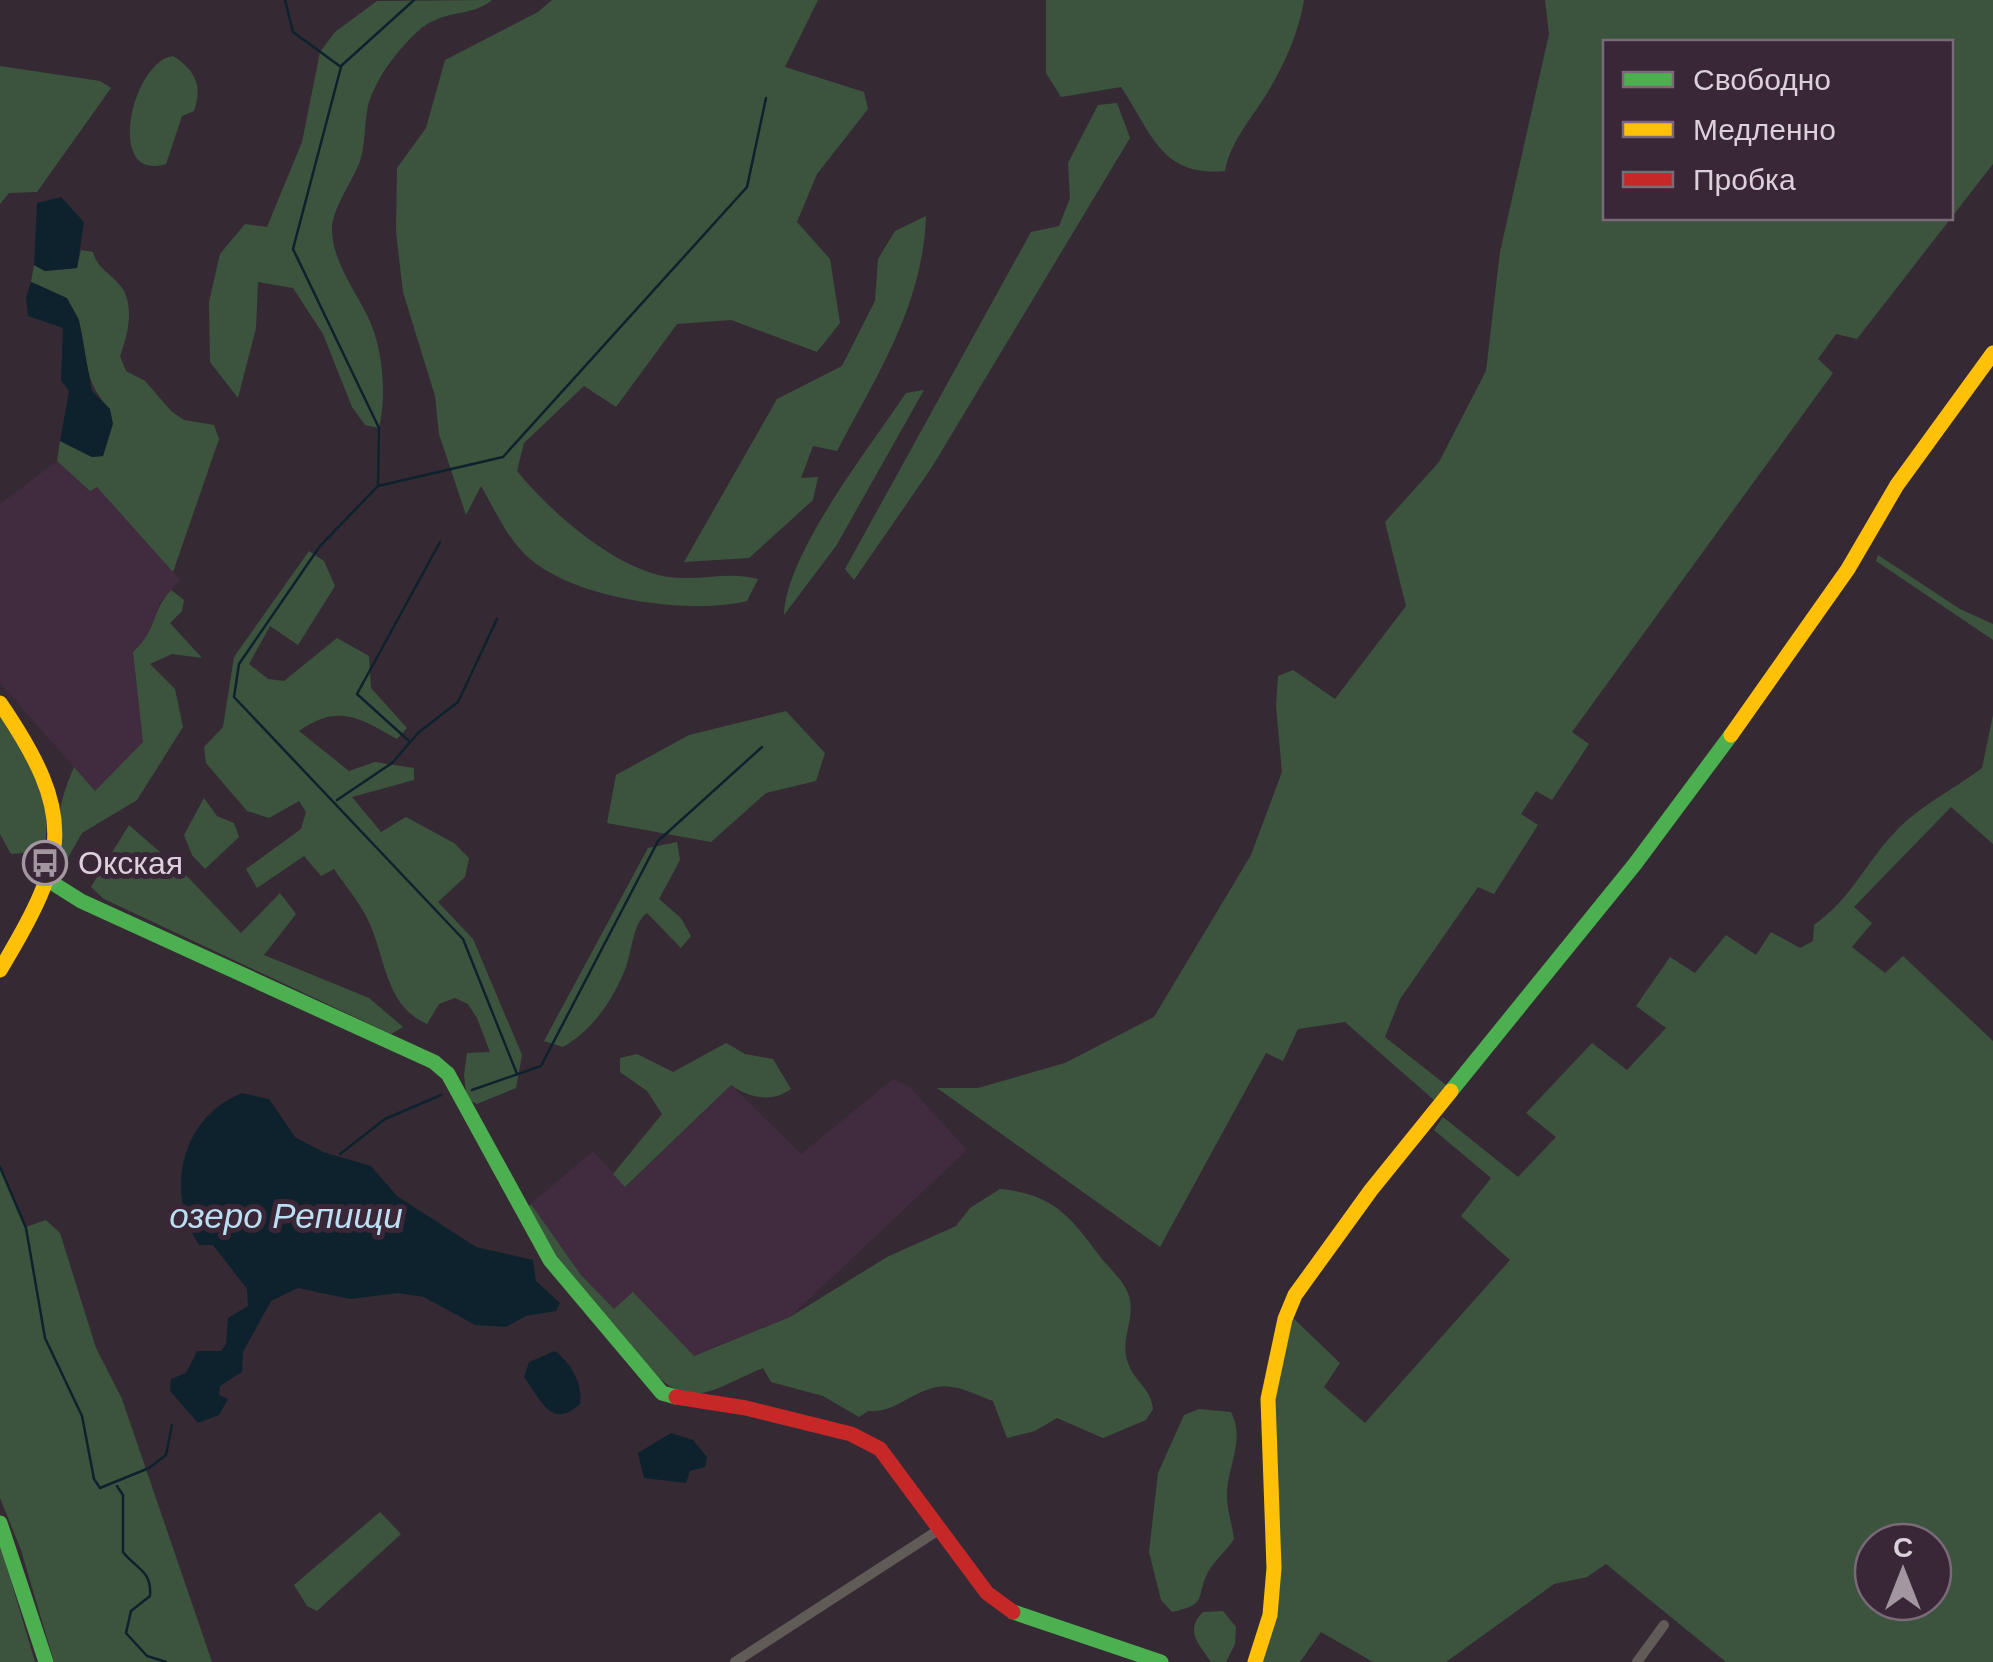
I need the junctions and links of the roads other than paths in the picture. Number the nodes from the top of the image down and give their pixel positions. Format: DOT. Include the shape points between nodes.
graph roads {
  1 [pos="1993,353"];
  2 [pos="0,703"];
  3 [pos="50,882"];
  4 [pos="0,970"];
  5 [pos="0,1523"];
  6 [pos="937,1531"];
  7 [pos="1664,1625"];
  8 [pos="46,1662"];
  9 [pos="735,1662"];
  10 [pos="1161,1662"];
  11 [pos="1255,1662"];
  12 [pos="1637,1662"];
  1 -- 11 [label="street" via="1897,484 1776,673 1635,864 1371,1190 1295,1295 1268,1399 1274,1568 1270,1616"];
  2 -- 3 [label="street" via="53,796 58,838"];
  3 -- 4 [label="street"];
  3 -- 6 [label="street" via="434,1062 448,1074 550,1260 662,1393 852,1434 880,1449"];
  5 -- 8 [label="street"];
  6 -- 9 [label="street"];
  6 -- 10 [label="street" via="988,1593 1020,1618"];
  7 -- 12 [label="street"];
}
